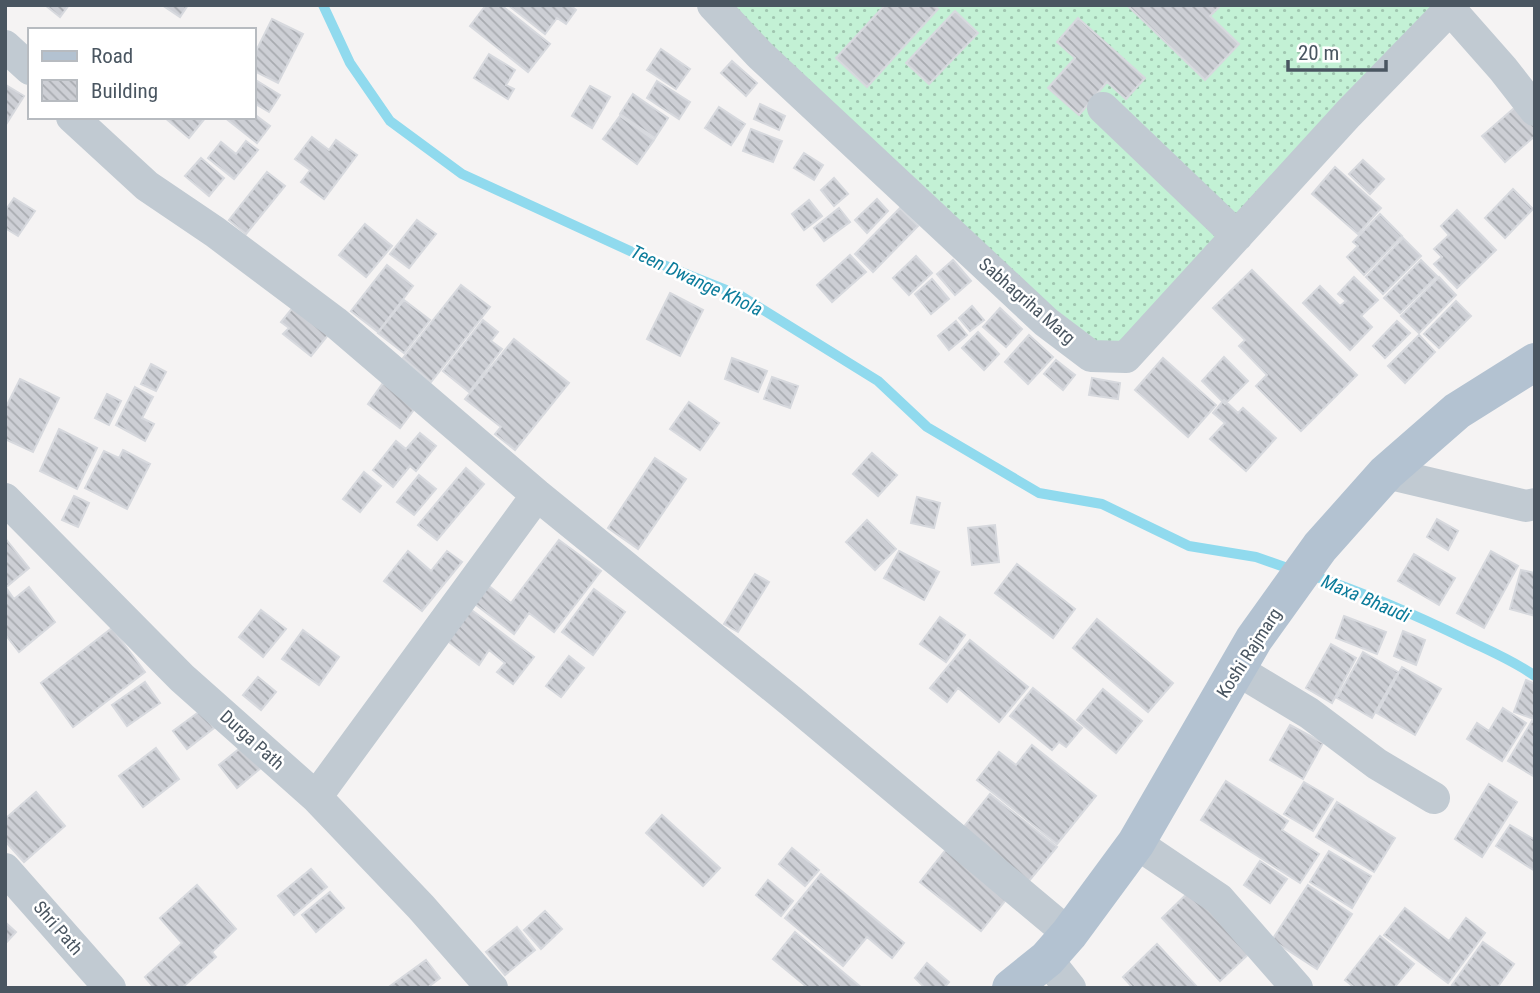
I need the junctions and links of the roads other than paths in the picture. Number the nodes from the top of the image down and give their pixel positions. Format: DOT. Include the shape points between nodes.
graph roads {
  1 [pos="713,5"];
  2 [pos="1449,7"];
  3 [pos="5,46"];
  4 [pos="28,67"];
  5 [pos="1102,108"];
  6 [pos="1535,110"];
  7 [pos="74,119"];
  8 [pos="1237,236"];
  9 [pos="1535,362"];
  10 [pos="1386,473"];
  11 [pos="537,495"];
  12 [pos="5,499"];
  13 [pos="1535,504"];
  14 [pos="1236,669"];
  15 [pos="316,797"];
  16 [pos="1434,799"];
  17 [pos="1136,843"];
  18 [pos="5,869"];
  19 [pos="1058,946"];
  20 [pos="110,988"];
  21 [pos="492,988"];
  22 [pos="1011,988"];
  23 [pos="1070,988"];
  24 [pos="1297,988"];
  1 -- 8 [label="street, Sabhagriha Marg" via="760,55 1046,322 1091,356 1126,357"];
  2 -- 6 [label="street"];
  2 -- 8 [label="street, Sabhagriha Marg"];
  3 -- 4 [label="street"];
  5 -- 8 [label="street"];
  7 -- 11 [label="street" via="147,186 335,322"];
  9 -- 10 [label="main road, Koshi Rajmarg" via="1457,411"];
  10 -- 13 [label="street" via="1526,506"];
  10 -- 14 [label="main road, Koshi Rajmarg" via="1320,547"];
  11 -- 15 [label="street"];
  11 -- 19 [label="street" via="792,702"];
  12 -- 15 [label="street, Durga Path" via="183,678"];
  14 -- 16 [label="street"];
  14 -- 17 [label="main road, Koshi Rajmarg"];
  15 -- 21 [label="street, Durga Path"];
  17 -- 19 [label="main road, Koshi Rajmarg"];
  17 -- 24 [label="street" via="1219,899"];
  18 -- 20 [label="street, Shri Path"];
  19 -- 22 [label="main road, Koshi Rajmarg"];
  19 -- 23 [label="street"];
}
